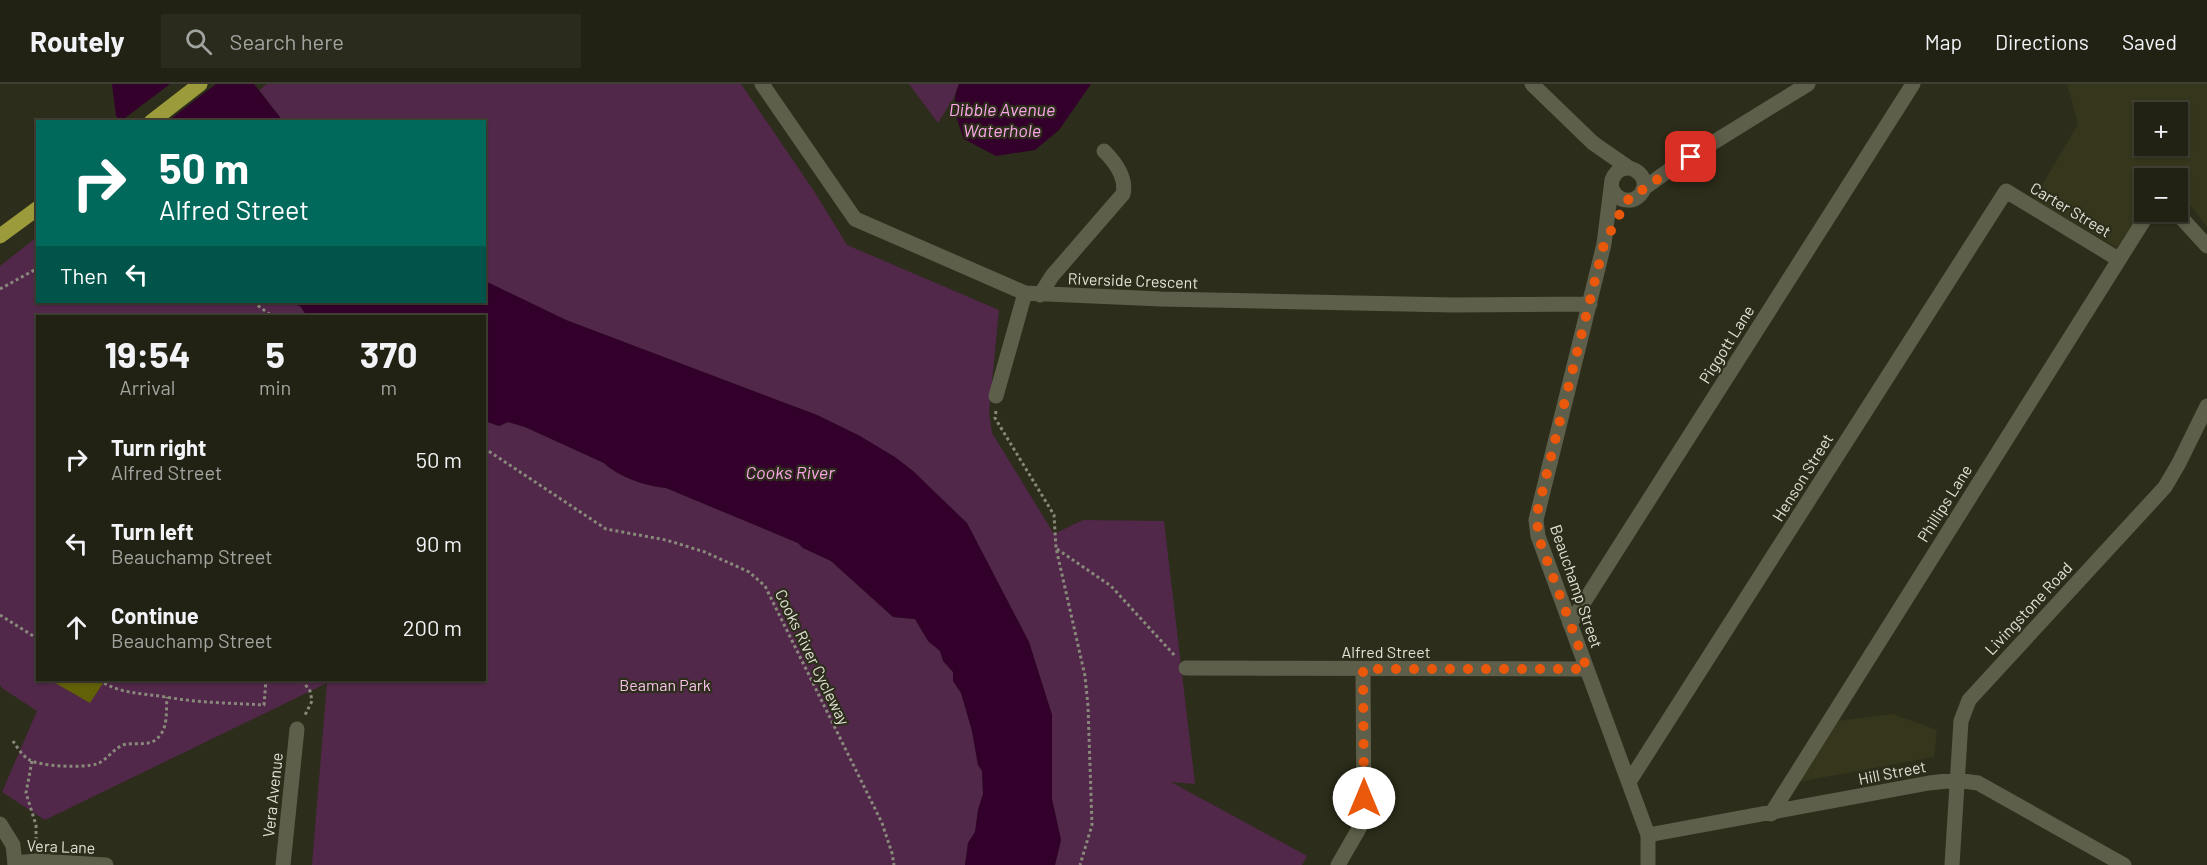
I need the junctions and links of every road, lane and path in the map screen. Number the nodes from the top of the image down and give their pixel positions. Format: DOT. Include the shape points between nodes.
graph roads {
  1 [pos="200,84"];
  2 [pos="762,84"];
  3 [pos="1532,84"];
  4 [pos="1808,84"];
  5 [pos="1913,84"];
  6 [pos="154,120"];
  7 [pos="1593,143"];
  8 [pos="1104,151"];
  9 [pos="1672,168"];
  10 [pos="1634,171"];
  11 [pos="1613,183"];
  12 [pos="1643,189"];
  13 [pos="2006,190"];
  14 [pos="1627,200"];
  15 [pos="36,209"];
  16 [pos="2142,222"];
  17 [pos="2185,222"];
  18 [pos="0,236"];
  19 [pos="1604,244"];
  20 [pos="2207,246"];
  21 [pos="2118,259"];
  22 [pos="36,269"];
  23 [pos="0,289"];
  24 [pos="1032,294"];
  25 [pos="254,303"];
  26 [pos="1590,304"];
  27 [pos="271,315"];
  28 [pos="996,396"];
  29 [pos="2207,405"];
  30 [pos="486,449"];
  31 [pos="1056,548"];
  32 [pos="0,615"];
  33 [pos="1570,624"];
  34 [pos="36,638"];
  35 [pos="1186,668"];
  36 [pos="1363,669"];
  37 [pos="1587,669"];
  38 [pos="100,681"];
  39 [pos="266,681"];
  40 [pos="303,681"];
  41 [pos="167,697"];
  42 [pos="297,729"];
  43 [pos="13,741"];
  44 [pos="32,761"];
  45 [pos="1956,780"];
  46 [pos="1629,782"];
  47 [pos="1771,813"];
  48 [pos="0,824"];
  49 [pos="1648,835"];
  50 [pos="36,861"];
  51 [pos="15,864"];
  52 [pos="106,865"];
  53 [pos="283,865"];
  54 [pos="894,865"];
  55 [pos="1080,865"];
  56 [pos="1338,865"];
  57 [pos="1648,865"];
  58 [pos="1952,865"];
  59 [pos="2124,865"];
  1 -- 6 [label="main road"];
  2 -- 24 [label="street, Riverside Crescent" via="855,219"];
  3 -- 7 [label="street"];
  4 -- 9 [label="street"];
  5 -- 33 [label="street, Piggott Lane"];
  7 -- 10 [label="street"];
  7 -- 11 [label="street"];
  8 -- 24 [label="street" via="1125,183 1123,194"];
  9 -- 10 [label="street"];
  9 -- 12 [label="street"];
  10 -- 11 [label="street" via="1620,170"];
  10 -- 12 [label="street" via="1643,178"];
  11 -- 14 [label="street" via="1618,197"];
  11 -- 19 [label="street, Beauchamp Street"];
  12 -- 14 [label="street" via="1637,197"];
  13 -- 21 [label="street, Carter Street"];
  13 -- 46 [label="street, Henson Street"];
  14 -- 19 [label="street, Beauchamp Street"];
  15 -- 18 [label="main road"];
  16 -- 21 [label="street, Phillips Lane"];
  17 -- 20 [label="street"];
  19 -- 26 [label="street, Beauchamp Street"];
  21 -- 47 [label="street, Phillips Lane"];
  22 -- 23 [label="path"];
  24 -- 26 [label="street, Riverside Crescent" via="1442,305"];
  24 -- 28 [label="street"];
  25 -- 27 [label="path"];
  26 -- 33 [label="street, Beauchamp Street" via="1536,520 1538,536"];
  28 -- 31 [label="path" via="995,418 1054,515"];
  29 -- 45 [label="street, Livingstone Road" via="2165,487 1969,700 1961,721"];
  30 -- 54 [label="path, Cooks River Cycleway" via="606,530 666,540 705,552 749,573 765,586 882,823"];
  31 -- 35 [label="path" via="1111,586"];
  31 -- 55 [label="path" via="1085,676 1088,706 1092,825"];
  32 -- 34 [label="path"];
  33 -- 37 [label="street, Beauchamp Street"];
  35 -- 36 [label="street, Alfred Street"];
  36 -- 37 [label="street, Alfred Street"];
  36 -- 56 [label="street" via="1364,820"];
  37 -- 46 [label="street, Beauchamp Street"];
  38 -- 41 [label="path" via="126,693"];
  39 -- 41 [label="path" via="264,705"];
  40 -- 42 [label="path" via="312,702"];
  41 -- 44 [label="path" via="163,732 149,743 122,746 96,765"];
  42 -- 53 [label="street, Vera Avenue"];
  43 -- 44 [label="path"];
  44 -- 50 [label="path" via="26,793 36,825"];
  45 -- 47 [label="street, Hill Street"];
  45 -- 58 [label="street, Livingstone Road"];
  45 -- 59 [label="street, Hill Street" via="1978,783"];
  46 -- 49 [label="street, Beauchamp Street"];
  47 -- 49 [label="street, Hill Street"];
  48 -- 51 [label="street" via="13,845"];
  49 -- 57 [label="street, Beauchamp Street"];
  50 -- 51 [label="street, Vera Lane"];
  50 -- 52 [label="street, Vera Lane"];
}
